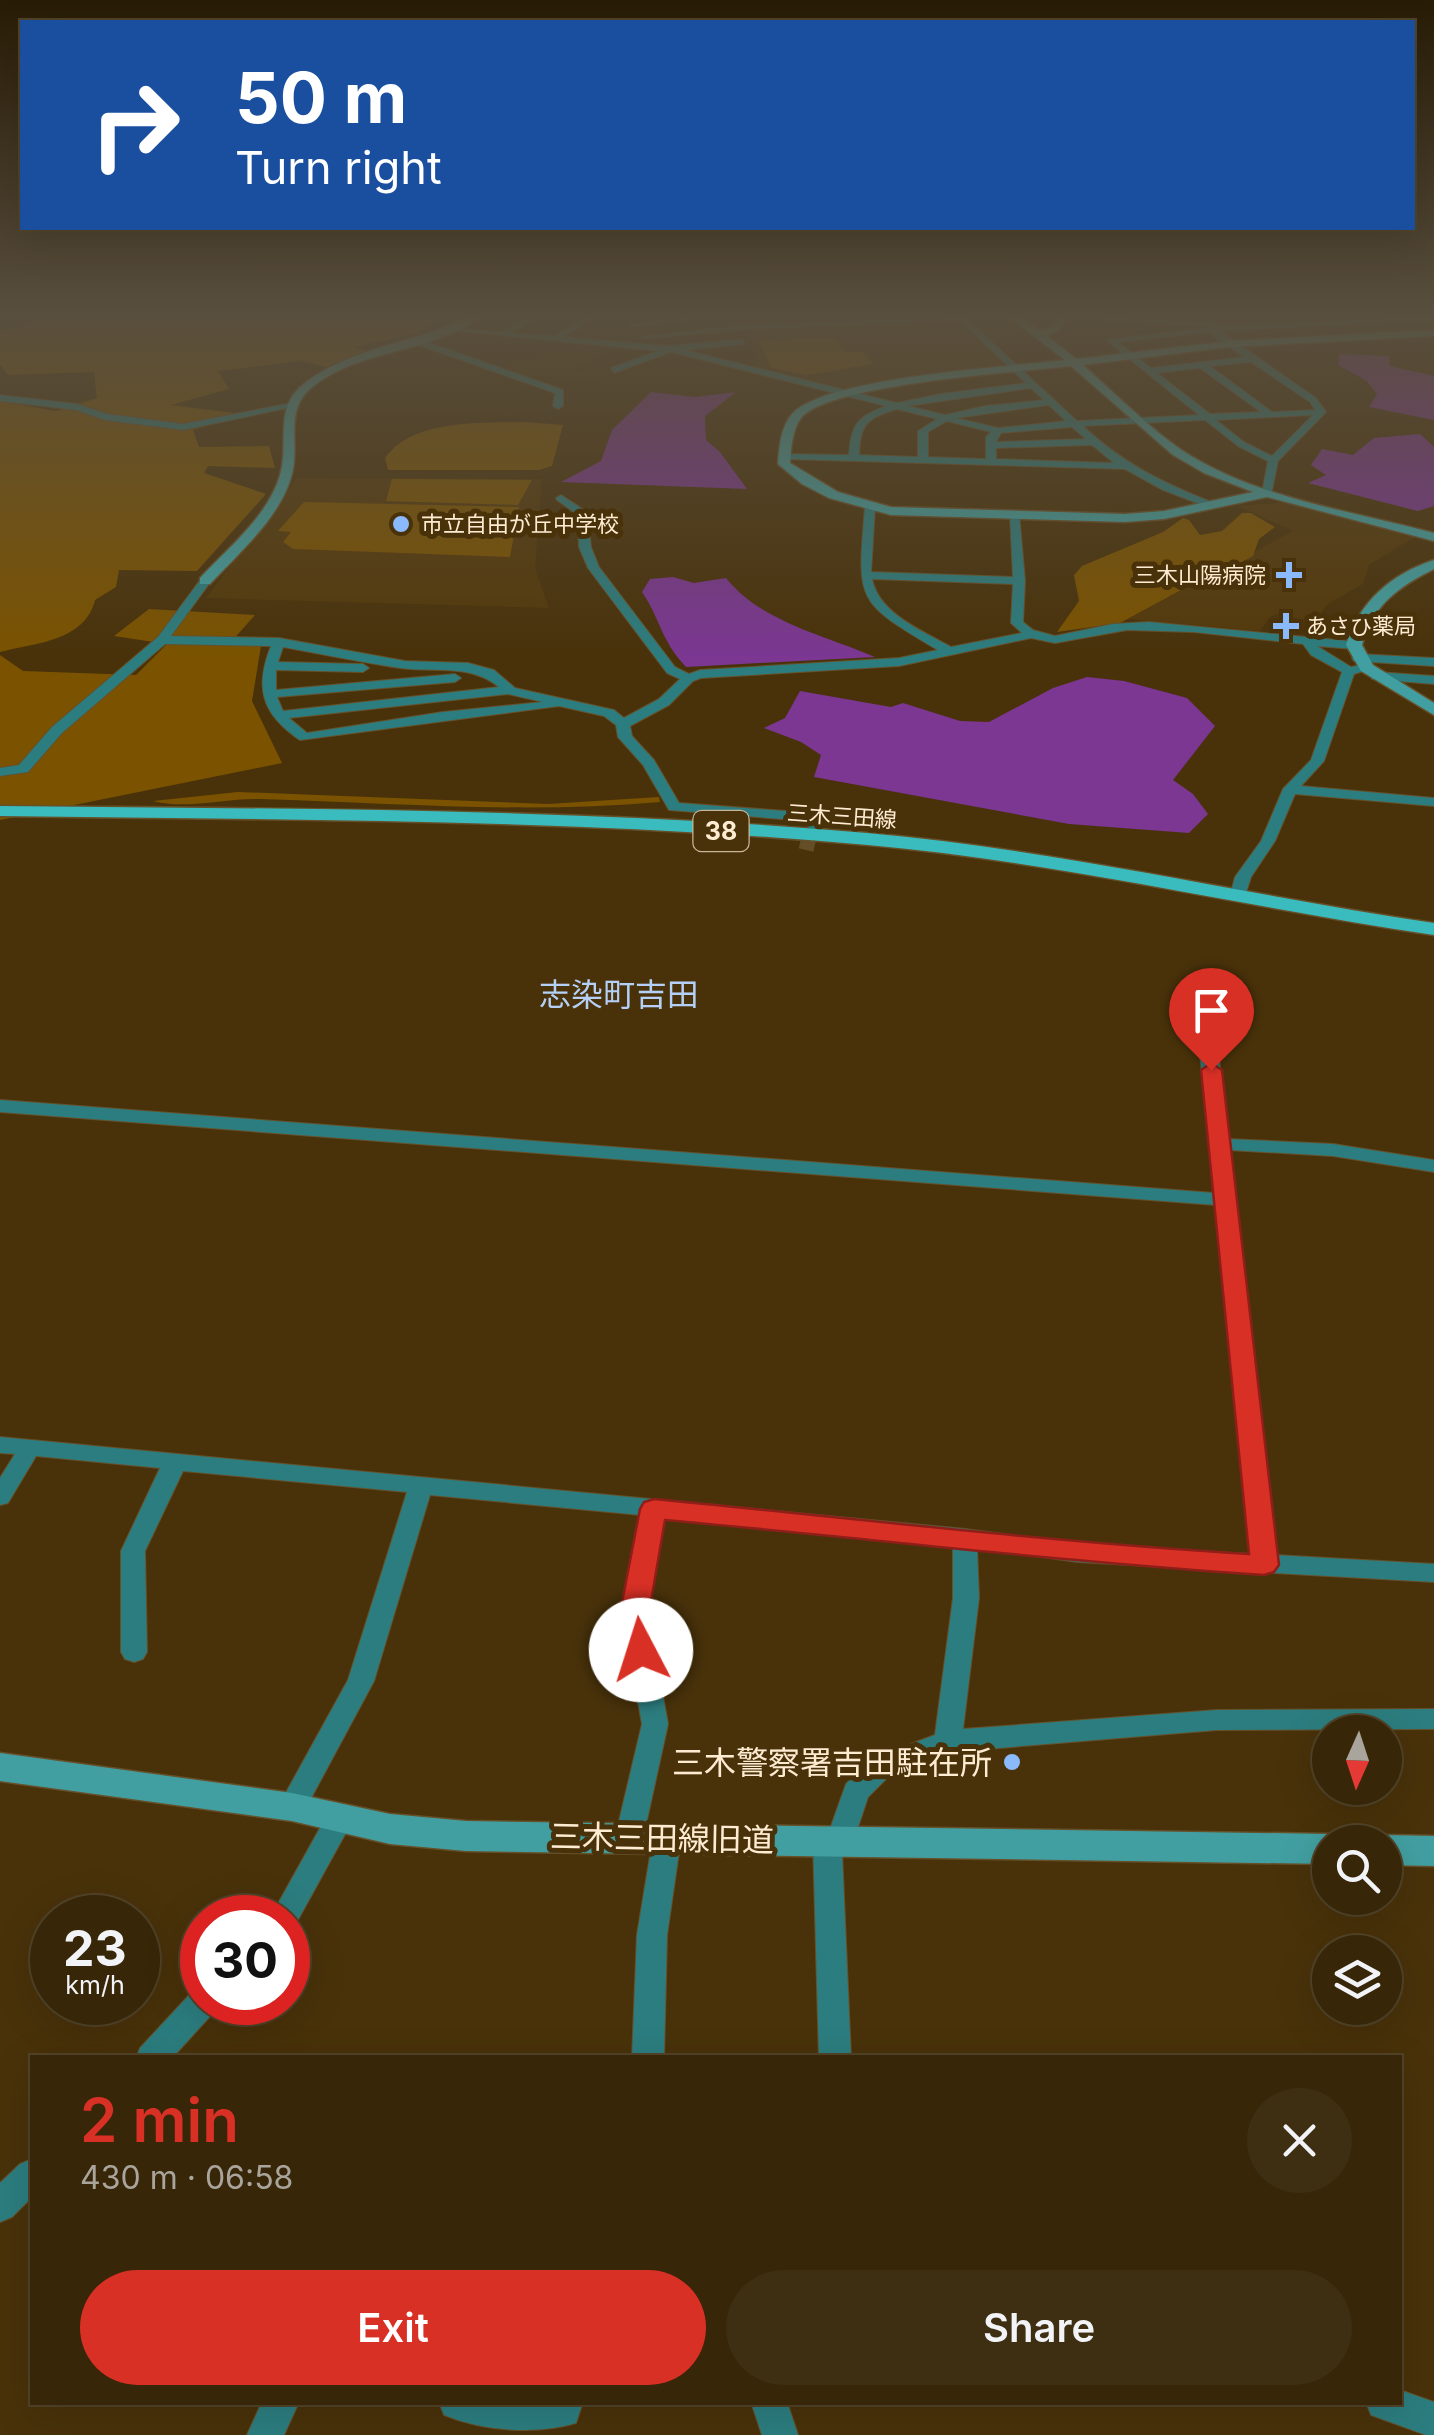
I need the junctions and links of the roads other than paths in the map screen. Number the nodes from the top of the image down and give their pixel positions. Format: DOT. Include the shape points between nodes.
graph roads {
  1 [pos="290,431"];
  2 [pos="792,431"];
  3 [pos="858,431"];
  4 [pos="924,431"];
  5 [pos="998,431"];
  6 [pos="1002,431"];
  7 [pos="1084,431"];
  8 [pos="1153,431"];
  9 [pos="1224,431"];
  10 [pos="1291,431"];
  11 [pos="1302,431"];
  12 [pos="1297,435"];
  13 [pos="1095,442"];
  14 [pos="991,445"];
  15 [pos="784,456"];
  16 [pos="854,458"];
  17 [pos="924,460"];
  18 [pos="1273,460"];
  19 [pos="992,462"];
  20 [pos="1125,466"];
  21 [pos="1268,493"];
  22 [pos="561,498"];
  23 [pos="1210,506"];
  24 [pos="870,507"];
  25 [pos="1015,515"];
  26 [pos="1434,538"];
  27 [pos="1434,564"];
  28 [pos="865,576"];
  29 [pos="205,581"];
  30 [pos="1019,581"];
  31 [pos="1028,635"];
  32 [pos="162,640"];
  33 [pos="1307,641"];
  34 [pos="279,642"];
  35 [pos="947,650"];
  36 [pos="363,662"];
  37 [pos="1434,662"];
  38 [pos="1361,663"];
  39 [pos="268,666"];
  40 [pos="468,667"];
  41 [pos="688,678"];
  42 [pos="1434,680"];
  43 [pos="362,686"];
  44 [pos="510,690"];
  45 [pos="270,694"];
  46 [pos="560,702"];
  47 [pos="366,706"];
  48 [pos="1434,710"];
  49 [pos="279,716"];
  50 [pos="624,724"];
  51 [pos="0,772"];
  52 [pos="1290,789"];
  53 [pos="1434,802"];
  54 [pos="0,811"];
  55 [pos="812,825"];
  56 [pos="1238,896"];
  57 [pos="1434,930"];
  58 [pos="1203,995"];
  59 [pos="0,1106"];
  60 [pos="1220,1144"];
  61 [pos="1434,1166"];
  62 [pos="1225,1200"];
  63 [pos="0,1445"];
  64 [pos="30,1448"];
  65 [pos="175,1462"];
  66 [pos="421,1486"];
  67 [pos="0,1497"];
  68 [pos="654,1509"];
  69 [pos="965,1538"];
  70 [pos="1264,1565"];
  71 [pos="1434,1573"];
  72 [pos="134,1652"];
  73 [pos="1434,1718"];
  74 [pos="948,1741"];
  75 [pos="0,1767"];
  76 [pos="292,1807"];
  77 [pos="340,1818"];
  78 [pos="630,1838"];
  79 [pos="666,1838"];
  80 [pos="834,1840"];
  81 [pos="1312,1849"];
  82 [pos="1402,1851"];
  83 [pos="1434,1852"];
  84 [pos="297,1895"];
  85 [pos="182,2025"];
  86 [pos="154,2055"];
  87 [pos="648,2055"];
  88 [pos="835,2055"];
  89 [pos="30,2177"];
  90 [pos="0,2206"];
  91 [pos="280,2405"];
  92 [pos="474,2405"];
  93 [pos="564,2405"];
  94 [pos="770,2405"];
  95 [pos="1392,2405"];
  96 [pos="1434,2420"];
  97 [pos="265,2435"];
  98 [pos="780,2435"];
  1 -- 29 [label="street" via="286,475 263,518"];
  2 -- 15 [label="street"];
  3 -- 16 [label="street"];
  4 -- 17 [label="street"];
  5 -- 6 [label="street"];
  5 -- 14 [label="street"];
  7 -- 13 [label="street"];
  8 -- 21 [label="street" via="1208,470"];
  9 -- 18 [label="street"];
  10 -- 12 [label="street"];
  11 -- 12 [label="street"];
  12 -- 18 [label="street"];
  13 -- 14 [label="street"];
  13 -- 20 [label="street"];
  14 -- 19 [label="street"];
  15 -- 16 [label="street"];
  15 -- 24 [label="street" via="796,476"];
  16 -- 17 [label="street"];
  17 -- 19 [label="street"];
  18 -- 21 [label="street"];
  19 -- 20 [label="street"];
  20 -- 23 [label="street"];
  21 -- 23 [label="street"];
  21 -- 26 [label="street"];
  22 -- 41 [label="street" via="583,514 594,568 671,670"];
  23 -- 25 [label="street" via="1125,518"];
  24 -- 25 [label="street"];
  24 -- 28 [label="street"];
  25 -- 30 [label="street"];
  27 -- 38 [label="street" via="1376,598"];
  28 -- 30 [label="street"];
  28 -- 35 [label="street" via="878,605"];
  29 -- 32 [label="street"];
  30 -- 31 [label="street" via="1018,623"];
  31 -- 33 [label="street" via="1046,641 1125,626"];
  31 -- 35 [label="street"];
  32 -- 34 [label="street"];
  32 -- 51 [label="street" via="23,769"];
  33 -- 38 [label="street"];
  33 -- 38 [label="street" via="1315,652"];
  34 -- 36 [label="street"];
  34 -- 39 [label="street"];
  35 -- 41 [label="street" via="899,662"];
  36 -- 39 [label="street"];
  36 -- 40 [label="street"];
  36 -- 43 [label="street"];
  37 -- 38 [label="street"];
  38 -- 42 [label="street"];
  38 -- 48 [label="street"];
  38 -- 52 [label="street" via="1317,760"];
  39 -- 45 [label="street"];
  40 -- 43 [label="street" via="456,678"];
  40 -- 44 [label="street"];
  41 -- 50 [label="street" via="664,702"];
  43 -- 45 [label="street"];
  43 -- 47 [label="street"];
  44 -- 46 [label="street"];
  44 -- 47 [label="street"];
  45 -- 49 [label="street"];
  46 -- 49 [label="street" via="305,737"];
  46 -- 50 [label="street" via="609,713"];
  47 -- 49 [label="street"];
  50 -- 55 [label="street" via="625,737 674,807 799,816"];
  52 -- 53 [label="street"];
  52 -- 56 [label="street"];
  54 -- 56 [label="main road, 三木三田線 / 38" via="620,825 868,839 1057,862"];
  56 -- 57 [label="main road, 三木三田線 / 38"];
  58 -- 60 [label="street"];
  59 -- 62 [label="street"];
  60 -- 61 [label="street" via="1333,1150"];
  60 -- 62 [label="street"];
  62 -- 70 [label="street"];
  63 -- 64 [label="street"];
  64 -- 65 [label="street"];
  64 -- 67 [label="street"];
  65 -- 66 [label="street"];
  65 -- 72 [label="street" via="133,1551"];
  66 -- 68 [label="street"];
  66 -- 76 [label="street" via="361,1681"];
  68 -- 69 [label="street"];
  68 -- 78 [label="street" via="634,1613 655,1724"];
  69 -- 70 [label="street"];
  69 -- 74 [label="street" via="966,1598"];
  70 -- 71 [label="street"];
  73 -- 74 [label="street" via="1216,1720"];
  74 -- 80 [label="street" via="880,1767 856,1792"];
  75 -- 76 [label="street, 三木三田線旧道"];
  76 -- 77 [label="street, 三木三田線旧道"];
  77 -- 78 [label="street, 三木三田線旧道" via="466,1836"];
  77 -- 84 [label="street"];
  78 -- 79 [label="street, 三木三田線旧道"];
  79 -- 80 [label="street, 三木三田線旧道"];
  79 -- 87 [label="street" via="652,1934"];
  80 -- 81 [label="street, 三木三田線旧道"];
  80 -- 88 [label="street"];
  82 -- 83 [label="street"];
  85 -- 86 [label="street"];
  89 -- 90 [label="street"];
  91 -- 97 [label="street"];
  92 -- 93 [label="street" via="530,2415"];
  94 -- 98 [label="street"];
  95 -- 96 [label="street"];
}
